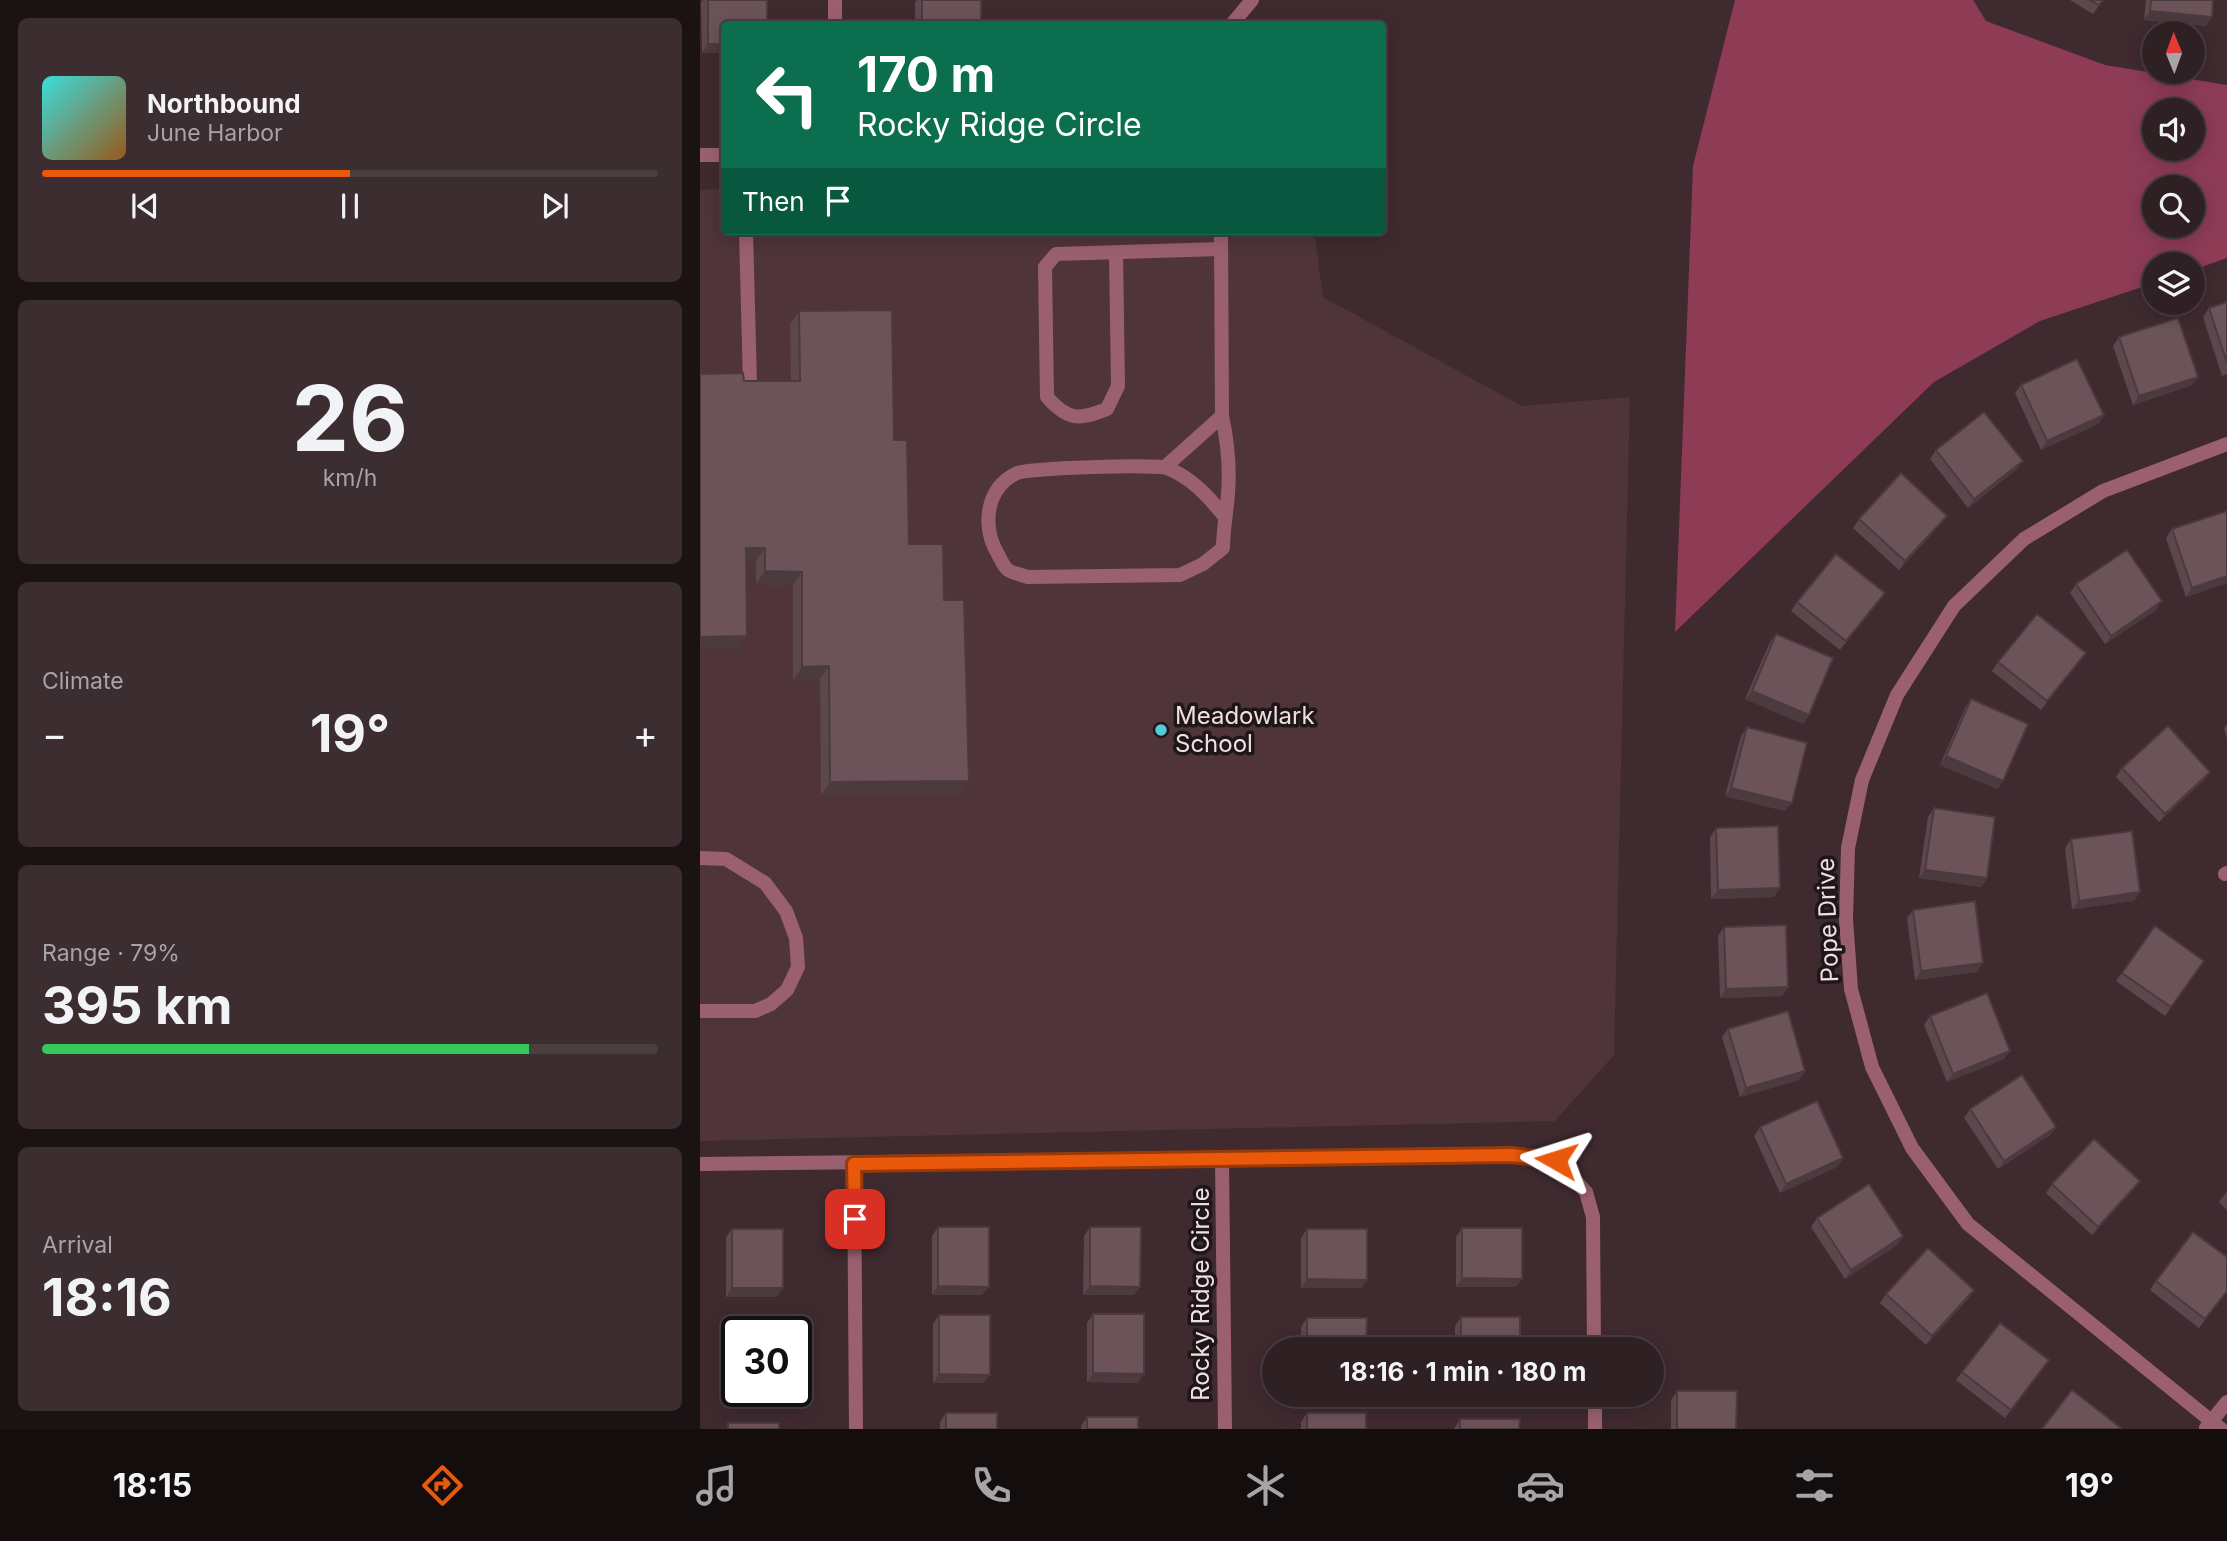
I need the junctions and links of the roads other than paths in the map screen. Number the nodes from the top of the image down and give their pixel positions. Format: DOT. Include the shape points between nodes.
graph roads {
  1 [pos="835,0"];
  2 [pos="1252,0"];
  3 [pos="835,21"];
  4 [pos="1234,21"];
  5 [pos="700,155"];
  6 [pos="721,155"];
  7 [pos="746,235"];
  8 [pos="1221,235"];
  9 [pos="1220,248"];
  10 [pos="1116,252"];
  11 [pos="750,384"];
  12 [pos="1222,416"];
  13 [pos="2227,444"];
  14 [pos="1165,467"];
  15 [pos="1224,516"];
  16 [pos="700,858"];
  17 [pos="700,1011"];
  18 [pos="1222,1158"];
  19 [pos="700,1164"];
  20 [pos="854,1164"];
  21 [pos="1594,1337"];
  22 [pos="2227,1402"];
  23 [pos="1595,1407"];
  24 [pos="2213,1427"];
  25 [pos="856,1429"];
  26 [pos="1225,1429"];
  27 [pos="1595,1429"];
  1 -- 3 [label="street"];
  2 -- 4 [label="street"];
  5 -- 6 [label="street"];
  7 -- 11 [label="street"];
  8 -- 9 [label="street"];
  9 -- 10 [label="street"];
  9 -- 12 [label="street"];
  10 -- 10 [label="street" via="1056,254 1045,267 1047,397 1059,411 1084,418 1107,409 1118,386"];
  12 -- 14 [label="street"];
  12 -- 15 [label="street" via="1227,440"];
  13 -- 24 [label="street, Pope Drive" via="2103,491 2024,539 1954,606 1897,695 1862,780 1848,848 1846,919 1851,989 1872,1067 1912,1148 1968,1224"];
  14 -- 15 [label="street" via="1204,491"];
  14 -- 15 [label="street" via="1018,472 988,507 992,545 1008,570 1028,577 1180,575 1223,548"];
  16 -- 17 [label="street" via="726,859 765,883 789,918 798,967 787,990 763,1007"];
  18 -- 20 [label="street"];
  18 -- 21 [label="street" via="1511,1155 1556,1160 1586,1192 1593,1217"];
  18 -- 26 [label="street, Rocky Ridge Circle"];
  19 -- 20 [label="street"];
  20 -- 25 [label="street"];
  22 -- 24 [label="street"];
  23 -- 27 [label="street"];
}
